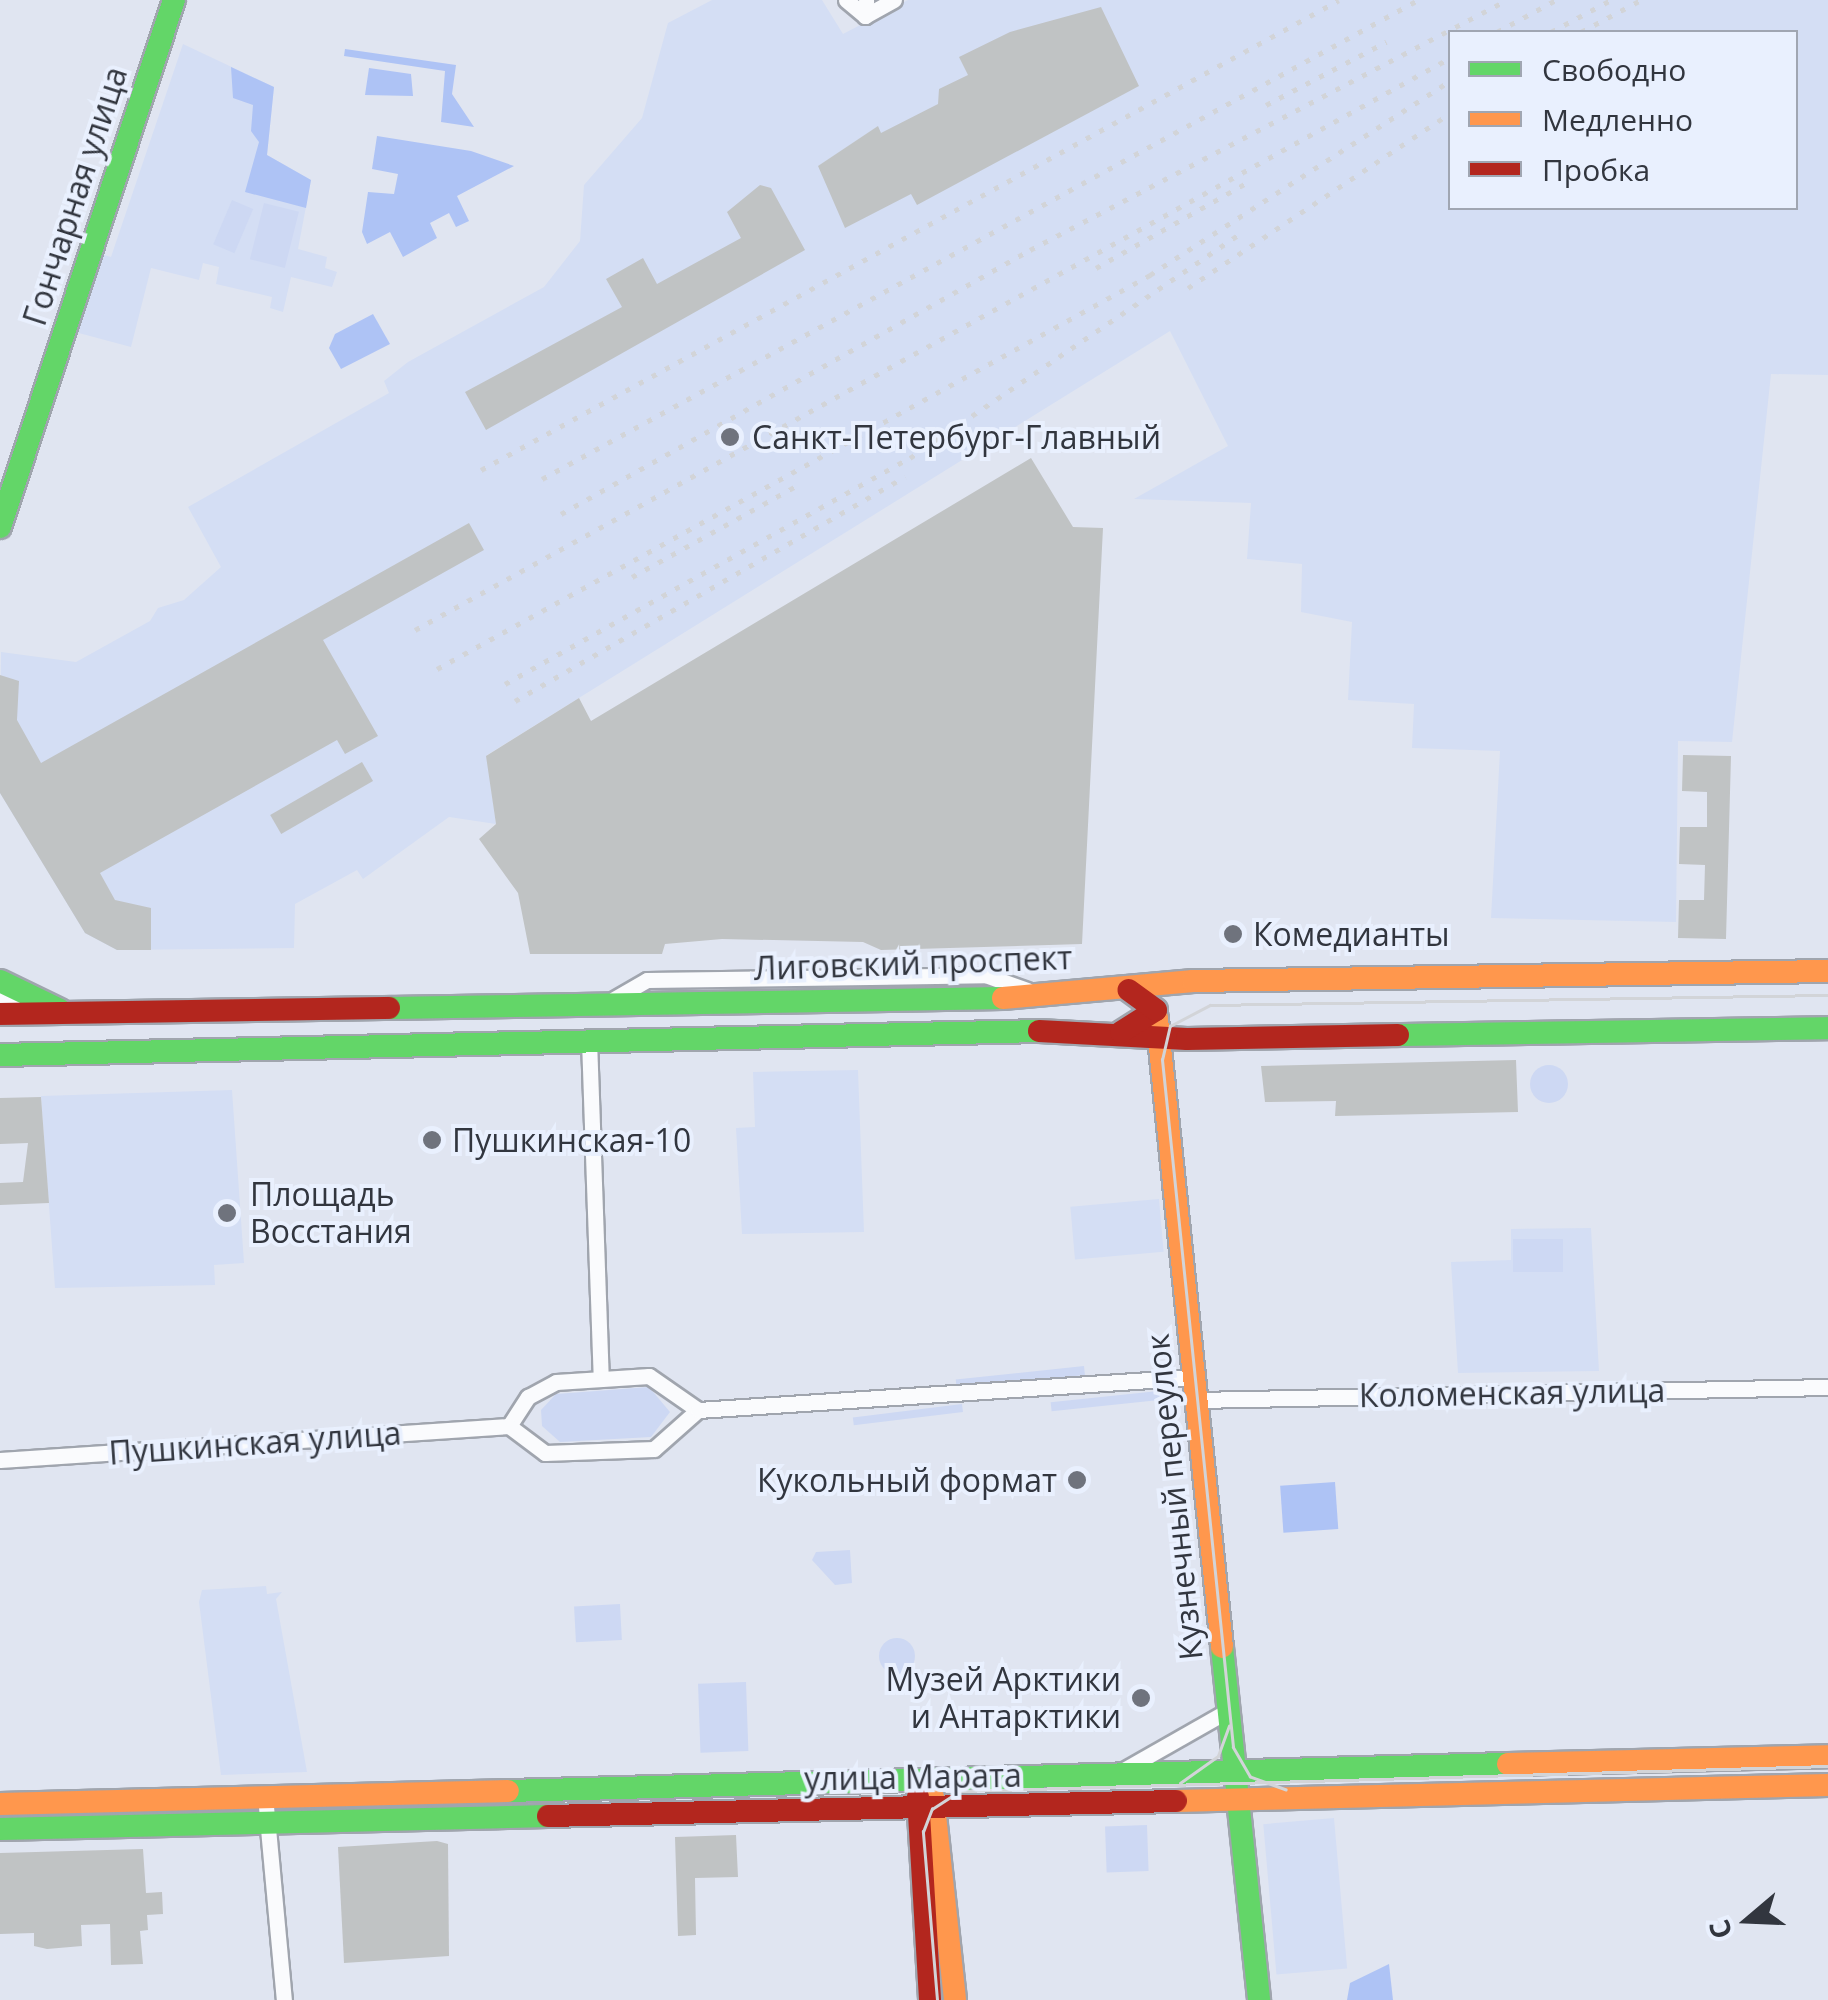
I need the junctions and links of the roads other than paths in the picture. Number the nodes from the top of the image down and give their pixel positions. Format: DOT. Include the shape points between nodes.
graph roads {
  1 [pos="174,0"];
  2 [pos="846,0"];
  3 [pos="894,0"];
  4 [pos="866,8"];
  5 [pos="0,527"];
  6 [pos="1828,971"];
  7 [pos="0,982"];
  8 [pos="1154,986"];
  9 [pos="1128,990"];
  10 [pos="0,997"];
  11 [pos="313,1004"];
  12 [pos="60,1010"];
  13 [pos="1156,1010"];
  14 [pos="30,1011"];
  15 [pos="0,1014"];
  16 [pos="1828,1028"];
  17 [pos="1121,1032"];
  18 [pos="1159,1035"];
  19 [pos="588,1040"];
  20 [pos="314,1044"];
  21 [pos="0,1055"];
  22 [pos="601,1379"];
  23 [pos="1828,1388"];
  24 [pos="1196,1389"];
  25 [pos="680,1397"];
  26 [pos="698,1410"];
  27 [pos="681,1423"];
  28 [pos="515,1432"];
  29 [pos="0,1460"];
  30 [pos="1229,1710"];
  31 [pos="1828,1756"];
  32 [pos="1235,1770"];
  33 [pos="1118,1773"];
  34 [pos="924,1780"];
  35 [pos="1828,1785"];
  36 [pos="265,1796"];
  37 [pos="1238,1802"];
  38 [pos="0,1804"];
  39 [pos="913,1809"];
  40 [pos="939,1809"];
  41 [pos="267,1824"];
  42 [pos="0,1829"];
  43 [pos="284,2000"];
  44 [pos="930,2000"];
  45 [pos="955,2000"];
  46 [pos="1259,2000"];
  1 -- 5 [label="street, Гончарная улица"];
  2 -- 4 [label="street"];
  3 -- 4 [label="street"];
  6 -- 8 [label="street, Лиговский проспект"];
  7 -- 12 [label="street"];
  8 -- 9 [label="street, Лиговский проспект"];
  8 -- 13 [label="street, Кузнечный переулок"];
  9 -- 11 [label="street, Лиговский проспект" via="1030,991 986,999"];
  9 -- 13 [label="street"];
  10 -- 14 [label="street"];
  11 -- 12 [label="street, Лиговский проспект"];
  11 -- 20 [label="street"];
  12 -- 14 [label="street, Лиговский проспект"];
  13 -- 17 [label="street"];
  13 -- 18 [label="street, Кузнечный переулок"];
  14 -- 15 [label="street, Лиговский проспект"];
  16 -- 18 [label="street, Лиговский проспект"];
  17 -- 18 [label="street, Лиговский проспект"];
  17 -- 19 [label="street, Лиговский проспект"];
  18 -- 24 [label="street, Кузнечный переулок"];
  19 -- 20 [label="street, Лиговский проспект"];
  19 -- 22 [label="street"];
  20 -- 21 [label="street, Лиговский проспект"];
  22 -- 25 [label="street" via="650,1376"];
  22 -- 28 [label="street" via="541,1388 519,1412"];
  23 -- 24 [label="street, Коломенская улица"];
  24 -- 26 [label="street"];
  24 -- 30 [label="street, Кузнечный переулок"];
  25 -- 26 [label="street"];
  25 -- 27 [label="street"];
  26 -- 27 [label="street, Пушкинская улица"];
  27 -- 28 [label="street, Пушкинская улица" via="654,1448 545,1453"];
  28 -- 29 [label="street, Пушкинская улица"];
  30 -- 32 [label="street, Кузнечный переулок"];
  30 -- 33 [label="street, улица Марата"];
  31 -- 32 [label="street, улица Марата"];
  32 -- 33 [label="street, улица Марата"];
  32 -- 37 [label="street, Кузнечный переулок"];
  33 -- 34 [label="street, улица Марата"];
  34 -- 36 [label="street, улица Марата"];
  34 -- 39 [label="street"];
  34 -- 40 [label="street"];
  35 -- 37 [label="street, улица Марата"];
  36 -- 38 [label="street, улица Марата"];
  36 -- 41 [label="street"];
  37 -- 40 [label="street, улица Марата"];
  37 -- 46 [label="street, Кузнечный переулок"];
  39 -- 40 [label="street, улица Марата"];
  39 -- 41 [label="street, улица Марата"];
  39 -- 44 [label="street"];
  40 -- 45 [label="street"];
  41 -- 42 [label="street, улица Марата"];
  41 -- 43 [label="street"];
}
